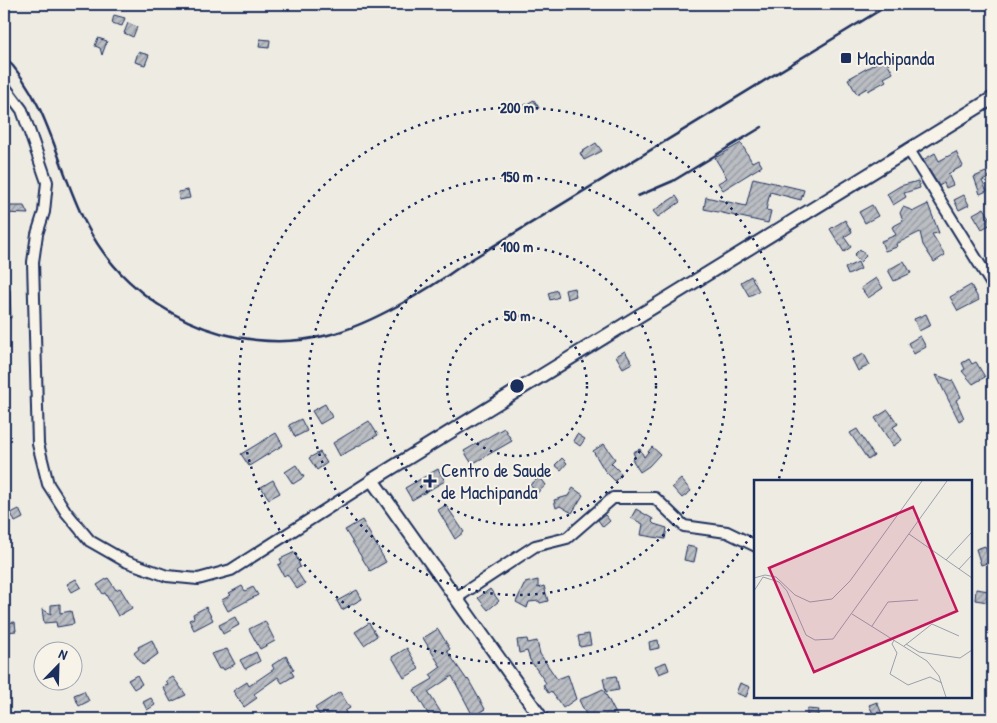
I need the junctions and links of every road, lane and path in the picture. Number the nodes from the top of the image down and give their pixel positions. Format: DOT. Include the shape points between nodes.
graph roads {
  1 [pos="4,86"];
  2 [pos="993,98"];
  3 [pos="909,150"];
  4 [pos="993,286"];
  5 [pos="372,480"];
  6 [pos="754,545"];
  7 [pos="456,598"];
  8 [pos="542,719"];
  1 -- 5 [label="street" via="22,110 47,182 33,262 38,444 48,484 90,541 125,561 167,576 198,579 231,570"];
  2 -- 3 [label="street"];
  3 -- 4 [label="street"];
  3 -- 5 [label="street"];
  5 -- 7 [label="street"];
  6 -- 7 [label="street" via="727,532 684,526 655,498 613,498 567,538 535,546"];
  7 -- 8 [label="street"];
}
